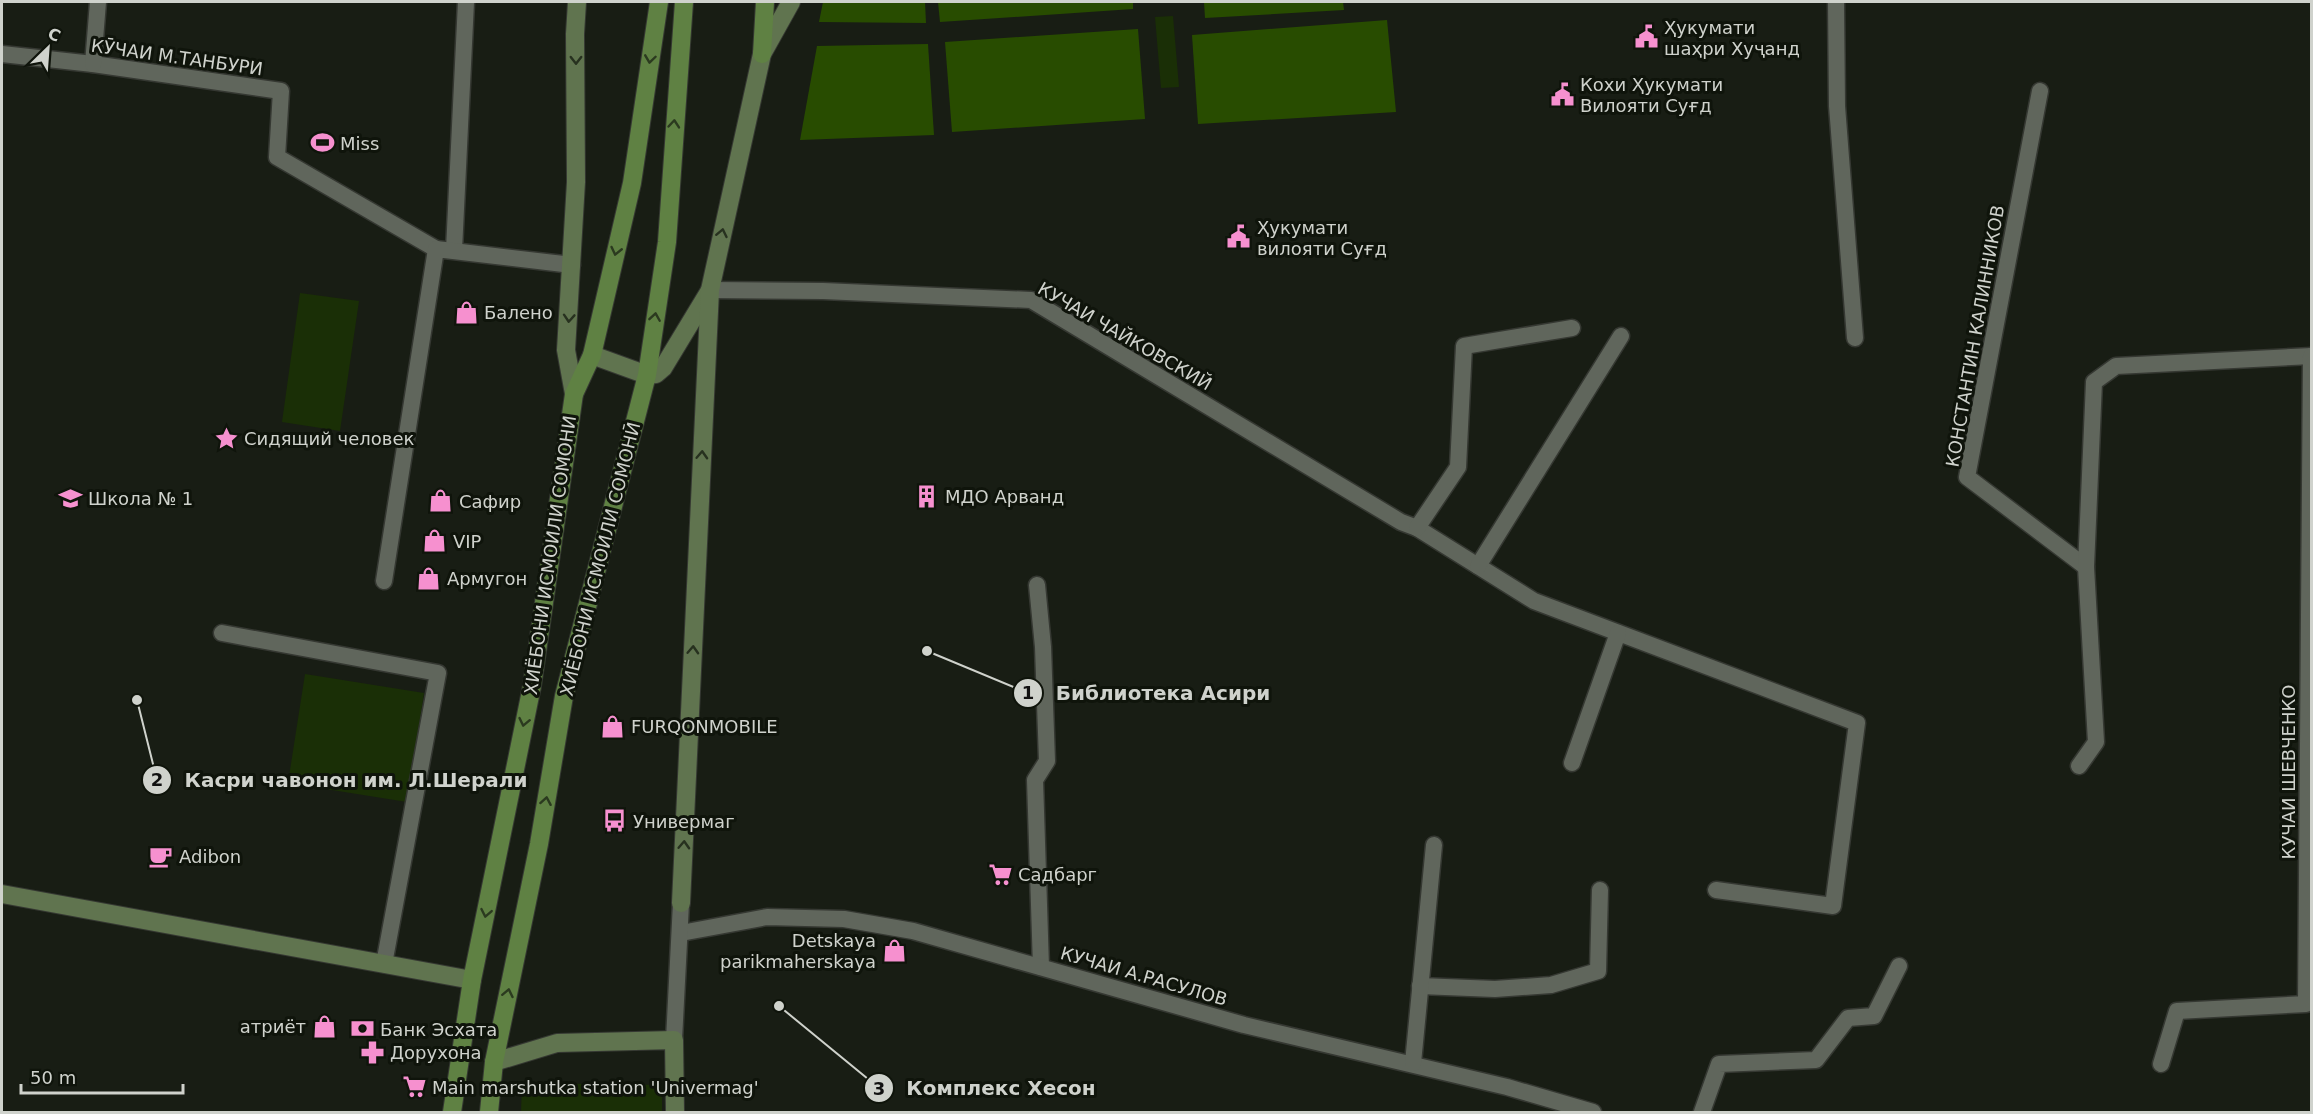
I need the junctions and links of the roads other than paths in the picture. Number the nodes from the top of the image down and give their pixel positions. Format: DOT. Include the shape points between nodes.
graph roads {
  1 [pos="98,2"];
  2 [pos="466,2"];
  3 [pos="577,2"];
  4 [pos="658,2"];
  5 [pos="684,2"];
  6 [pos="765,2"];
  7 [pos="791,2"];
  8 [pos="1836,2"];
  9 [pos="2,54"];
  10 [pos="762,54"];
  11 [pos="93,64"];
  12 [pos="2040,91"];
  13 [pos="436,249"];
  14 [pos="454,250"];
  15 [pos="572,265"];
  16 [pos="710,290"];
  17 [pos="1572,328"];
  18 [pos="1622,336"];
  19 [pos="1855,339"];
  20 [pos="592,355"];
  21 [pos="2311,356"];
  22 [pos="647,375"];
  23 [pos="574,394"];
  24 [pos="1417,528"];
  25 [pos="1478,566"];
  26 [pos="2086,567"];
  27 [pos="384,581"];
  28 [pos="1037,585"];
  29 [pos="222,633"];
  30 [pos="1618,633"];
  31 [pos="1572,763"];
  32 [pos="2079,766"];
  33 [pos="1434,845"];
  34 [pos="1600,890"];
  35 [pos="1716,890"];
  36 [pos="2,894"];
  37 [pos="681,903"];
  38 [pos="681,933"];
  39 [pos="384,964"];
  40 [pos="1899,966"];
  41 [pos="1041,967"];
  42 [pos="472,980"];
  43 [pos="1420,986"];
  44 [pos="2309,1004"];
  45 [pos="674,1040"];
  46 [pos="494,1062"];
  47 [pos="1413,1064"];
  48 [pos="2161,1064"];
  49 [pos="452,1113"];
  50 [pos="489,1113"];
  51 [pos="675,1113"];
  52 [pos="1593,1113"];
  53 [pos="1702,1113"];
  1 -- 11 [label="street"];
  2 -- 14 [label="street"];
  3 -- 15 [label="main road, one-way"];
  4 -- 20 [label="main road, ХИЁБОНИ ИСМОИЛИ СОМОНИ, one-way" via="632,183"];
  22 -- 5 [label="main road, ХИЁБОНИ ИСМОИЛИ СОМОНӢ, one-way" via="667,242"];
  6 -- 10 [label="main road"];
  7 -- 10 [label="main road"];
  8 -- 19 [label="street" via="1837,106"];
  9 -- 11 [label="street, КӮЧАИ М.ТАНБУРИ"];
  16 -- 10 [label="main road, one-way"];
  11 -- 13 [label="street, КӮЧАИ М.ТАНБУРИ" via="281,91 278,157"];
  12 -- 26 [label="street, КОНСТАНТИН КАЛИННИКОВ" via="1967,477"];
  13 -- 14 [label="street"];
  13 -- 27 [label="street"];
  14 -- 15 [label="street"];
  15 -- 23 [label="main road, one-way" via="566,350"];
  16 -- 22 [label="main road" via="663,368"];
  16 -- 24 [label="street, КУЧАИ ЧАЙКОВСКИЙ" via="1031,300"];
  37 -- 16 [label="main road, one-way"];
  17 -- 24 [label="street" via="1464,346 1458,467"];
  18 -- 25 [label="street"];
  20 -- 22 [label="main road"];
  20 -- 23 [label="main road, ХИЁБОНИ ИСМОИЛИ СОМОНИ"];
  21 -- 26 [label="street" via="2116,366 2094,382"];
  21 -- 44 [label="street, КУЧАИ ШЕВЧЕНКО"];
  46 -- 22 [label="main road, ХИЁБОНИ ИСМОИЛИ СОМОНӢ, one-way" via="564,696"];
  23 -- 42 [label="main road, ХИЁБОНИ ИСМОИЛИ СОМОНИ, one-way" via="532,686"];
  24 -- 25 [label="street, КУЧАИ ЧАЙКОВСКИЙ"];
  25 -- 30 [label="street, КУЧАИ ЧАЙКОВСКИЙ" via="1534,601"];
  26 -- 32 [label="street" via="2096,742"];
  28 -- 41 [label="street" via="1047,761 1035,780"];
  29 -- 39 [label="street" via="438,673"];
  30 -- 31 [label="street"];
  30 -- 35 [label="street, КУЧАИ ЧАЙКОВСКИЙ" via="1857,723 1833,906"];
  33 -- 43 [label="street"];
  34 -- 43 [label="street" via="1598,971 1551,985 1495,989"];
  36 -- 39 [label="main road"];
  37 -- 38 [label="street"];
  38 -- 41 [label="street, КУЧАИ А.РАСУЛОВ" via="767,917 844,919 913,931"];
  38 -- 45 [label="street"];
  39 -- 42 [label="main road"];
  40 -- 53 [label="street" via="1874,1016 1848,1018 1816,1060 1719,1064"];
  41 -- 47 [label="street, КУЧАИ А.РАСУЛОВ" via="1244,1025"];
  42 -- 49 [label="main road, ХИЁБОНИ ИСМОИЛИ СОМОНИ"];
  43 -- 47 [label="street"];
  44 -- 48 [label="street, КУЧАИ ШЕВЧЕНКО" via="2177,1011"];
  45 -- 46 [label="main road" via="556,1043"];
  45 -- 51 [label="main road"];
  46 -- 50 [label="main road, ХИЁБОНИ ИСМОИЛИ СОМОНӢ"];
  47 -- 52 [label="street, КУЧАИ А.РАСУЛОВ"];
}
